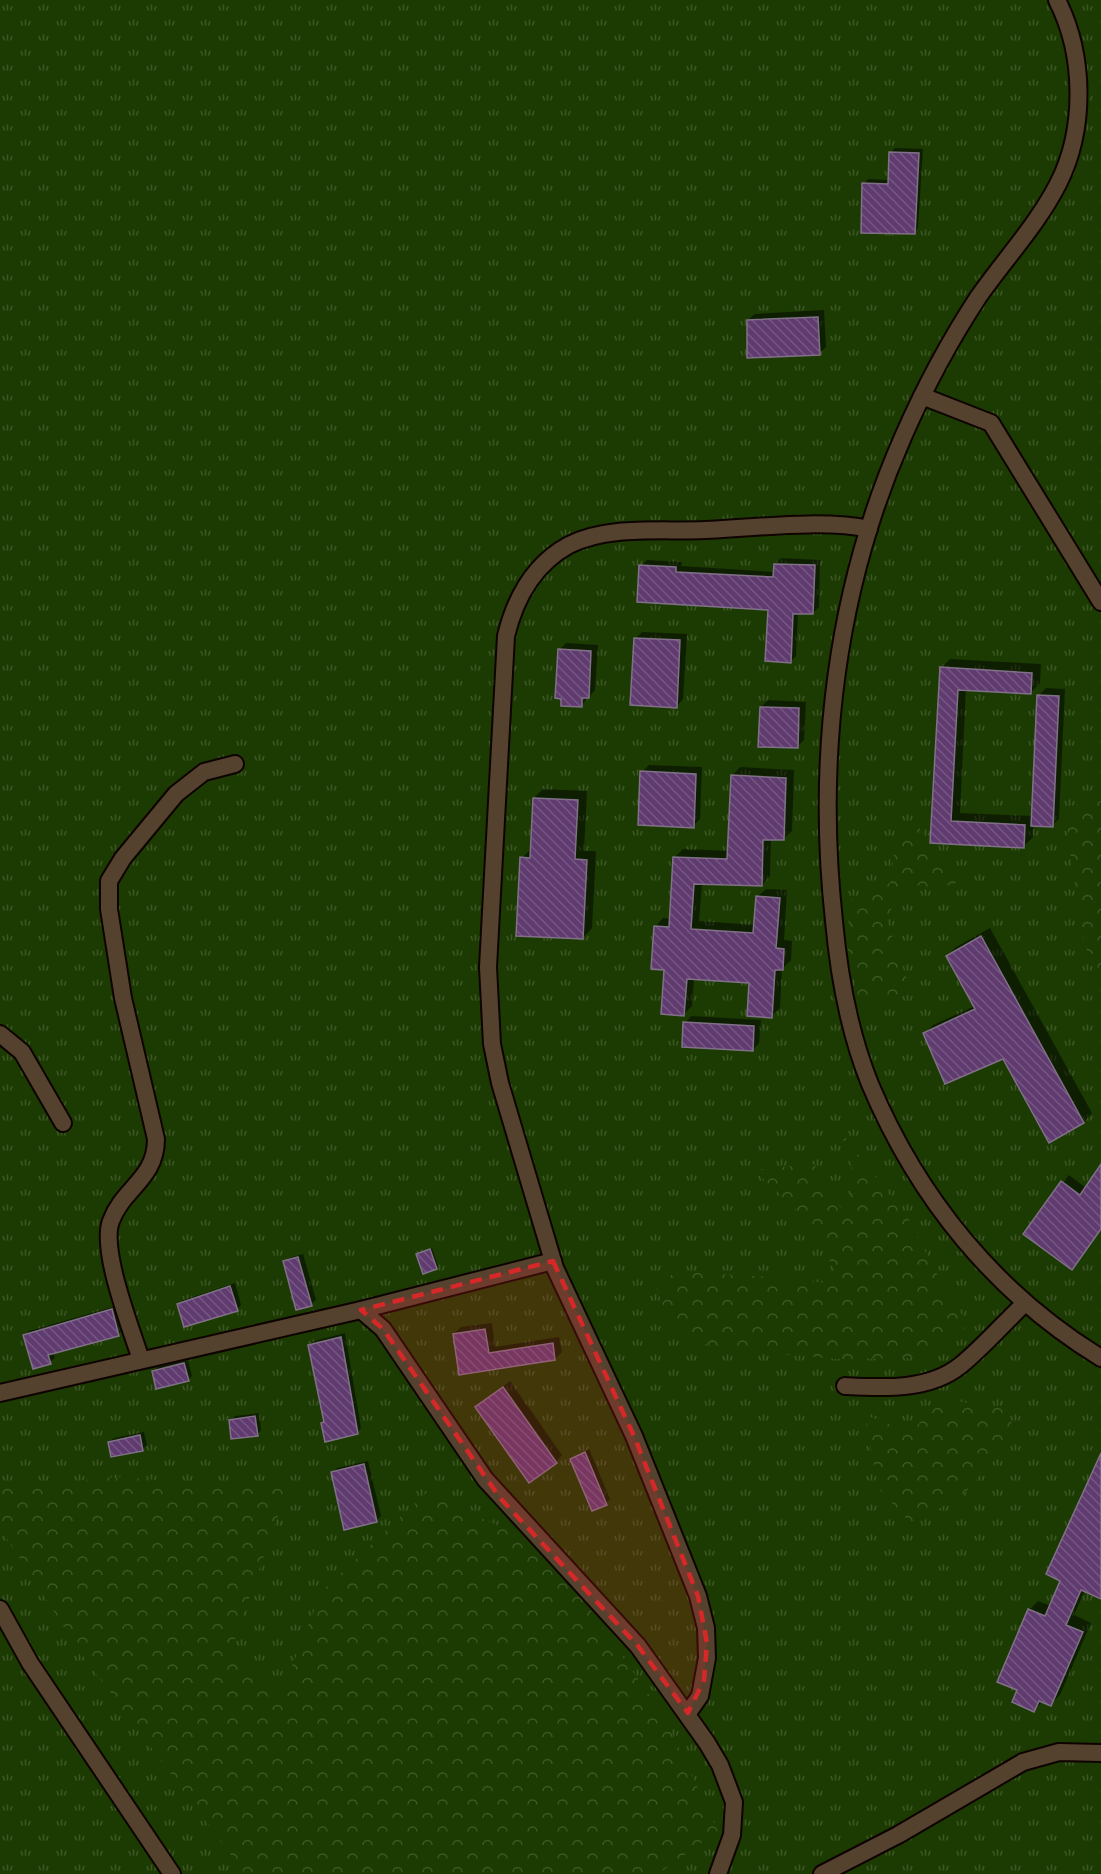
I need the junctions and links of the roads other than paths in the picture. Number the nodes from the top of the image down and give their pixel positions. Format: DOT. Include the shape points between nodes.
graph roads {
  1 [pos="1058,0"];
  2 [pos="922,396"];
  3 [pos="869,529"];
  4 [pos="1101,602"];
  5 [pos="235,764"];
  6 [pos="0,1034"];
  7 [pos="63,1123"];
  8 [pos="553,1262"];
  9 [pos="1024,1304"];
  10 [pos="361,1310"];
  11 [pos="1101,1358"];
  12 [pos="141,1360"];
  13 [pos="845,1386"];
  14 [pos="0,1393"];
  15 [pos="0,1609"];
  16 [pos="688,1713"];
  17 [pos="1101,1753"];
  18 [pos="172,1874"];
  19 [pos="718,1874"];
  20 [pos="822,1874"];
  1 -- 2 [label="street" via="1072,39 1078,89 1073,140 1065,169 1047,203 978,298"];
  2 -- 3 [label="street"];
  2 -- 4 [label="street" via="991,423"];
  3 -- 8 [label="street" via="778,526 602,535 569,545 544,564 516,602 506,636 488,967 489,1013 500,1083"];
  3 -- 9 [label="street" via="841,641 829,747 830,879 845,1002 869,1082 897,1143 958,1234"];
  5 -- 12 [label="street" via="204,772 176,794 123,858 109,886 111,927 123,998 156,1139 150,1168 114,1214 108,1232 111,1261"];
  6 -- 7 [label="street" via="22,1052"];
  8 -- 10 [label="street"];
  8 -- 16 [label="street" via="634,1436 698,1596 706,1628 707,1659 700,1696"];
  9 -- 11 [label="street"];
  9 -- 13 [label="street" via="959,1366 928,1382 886,1388"];
  10 -- 12 [label="street"];
  10 -- 16 [label="street" via="383,1329 500,1498 638,1646"];
  12 -- 14 [label="street"];
  15 -- 18 [label="street" via="30,1662"];
  16 -- 19 [label="street" via="720,1766 734,1802 732,1835"];
  17 -- 20 [label="street" via="1059,1752 1023,1762"];
}
